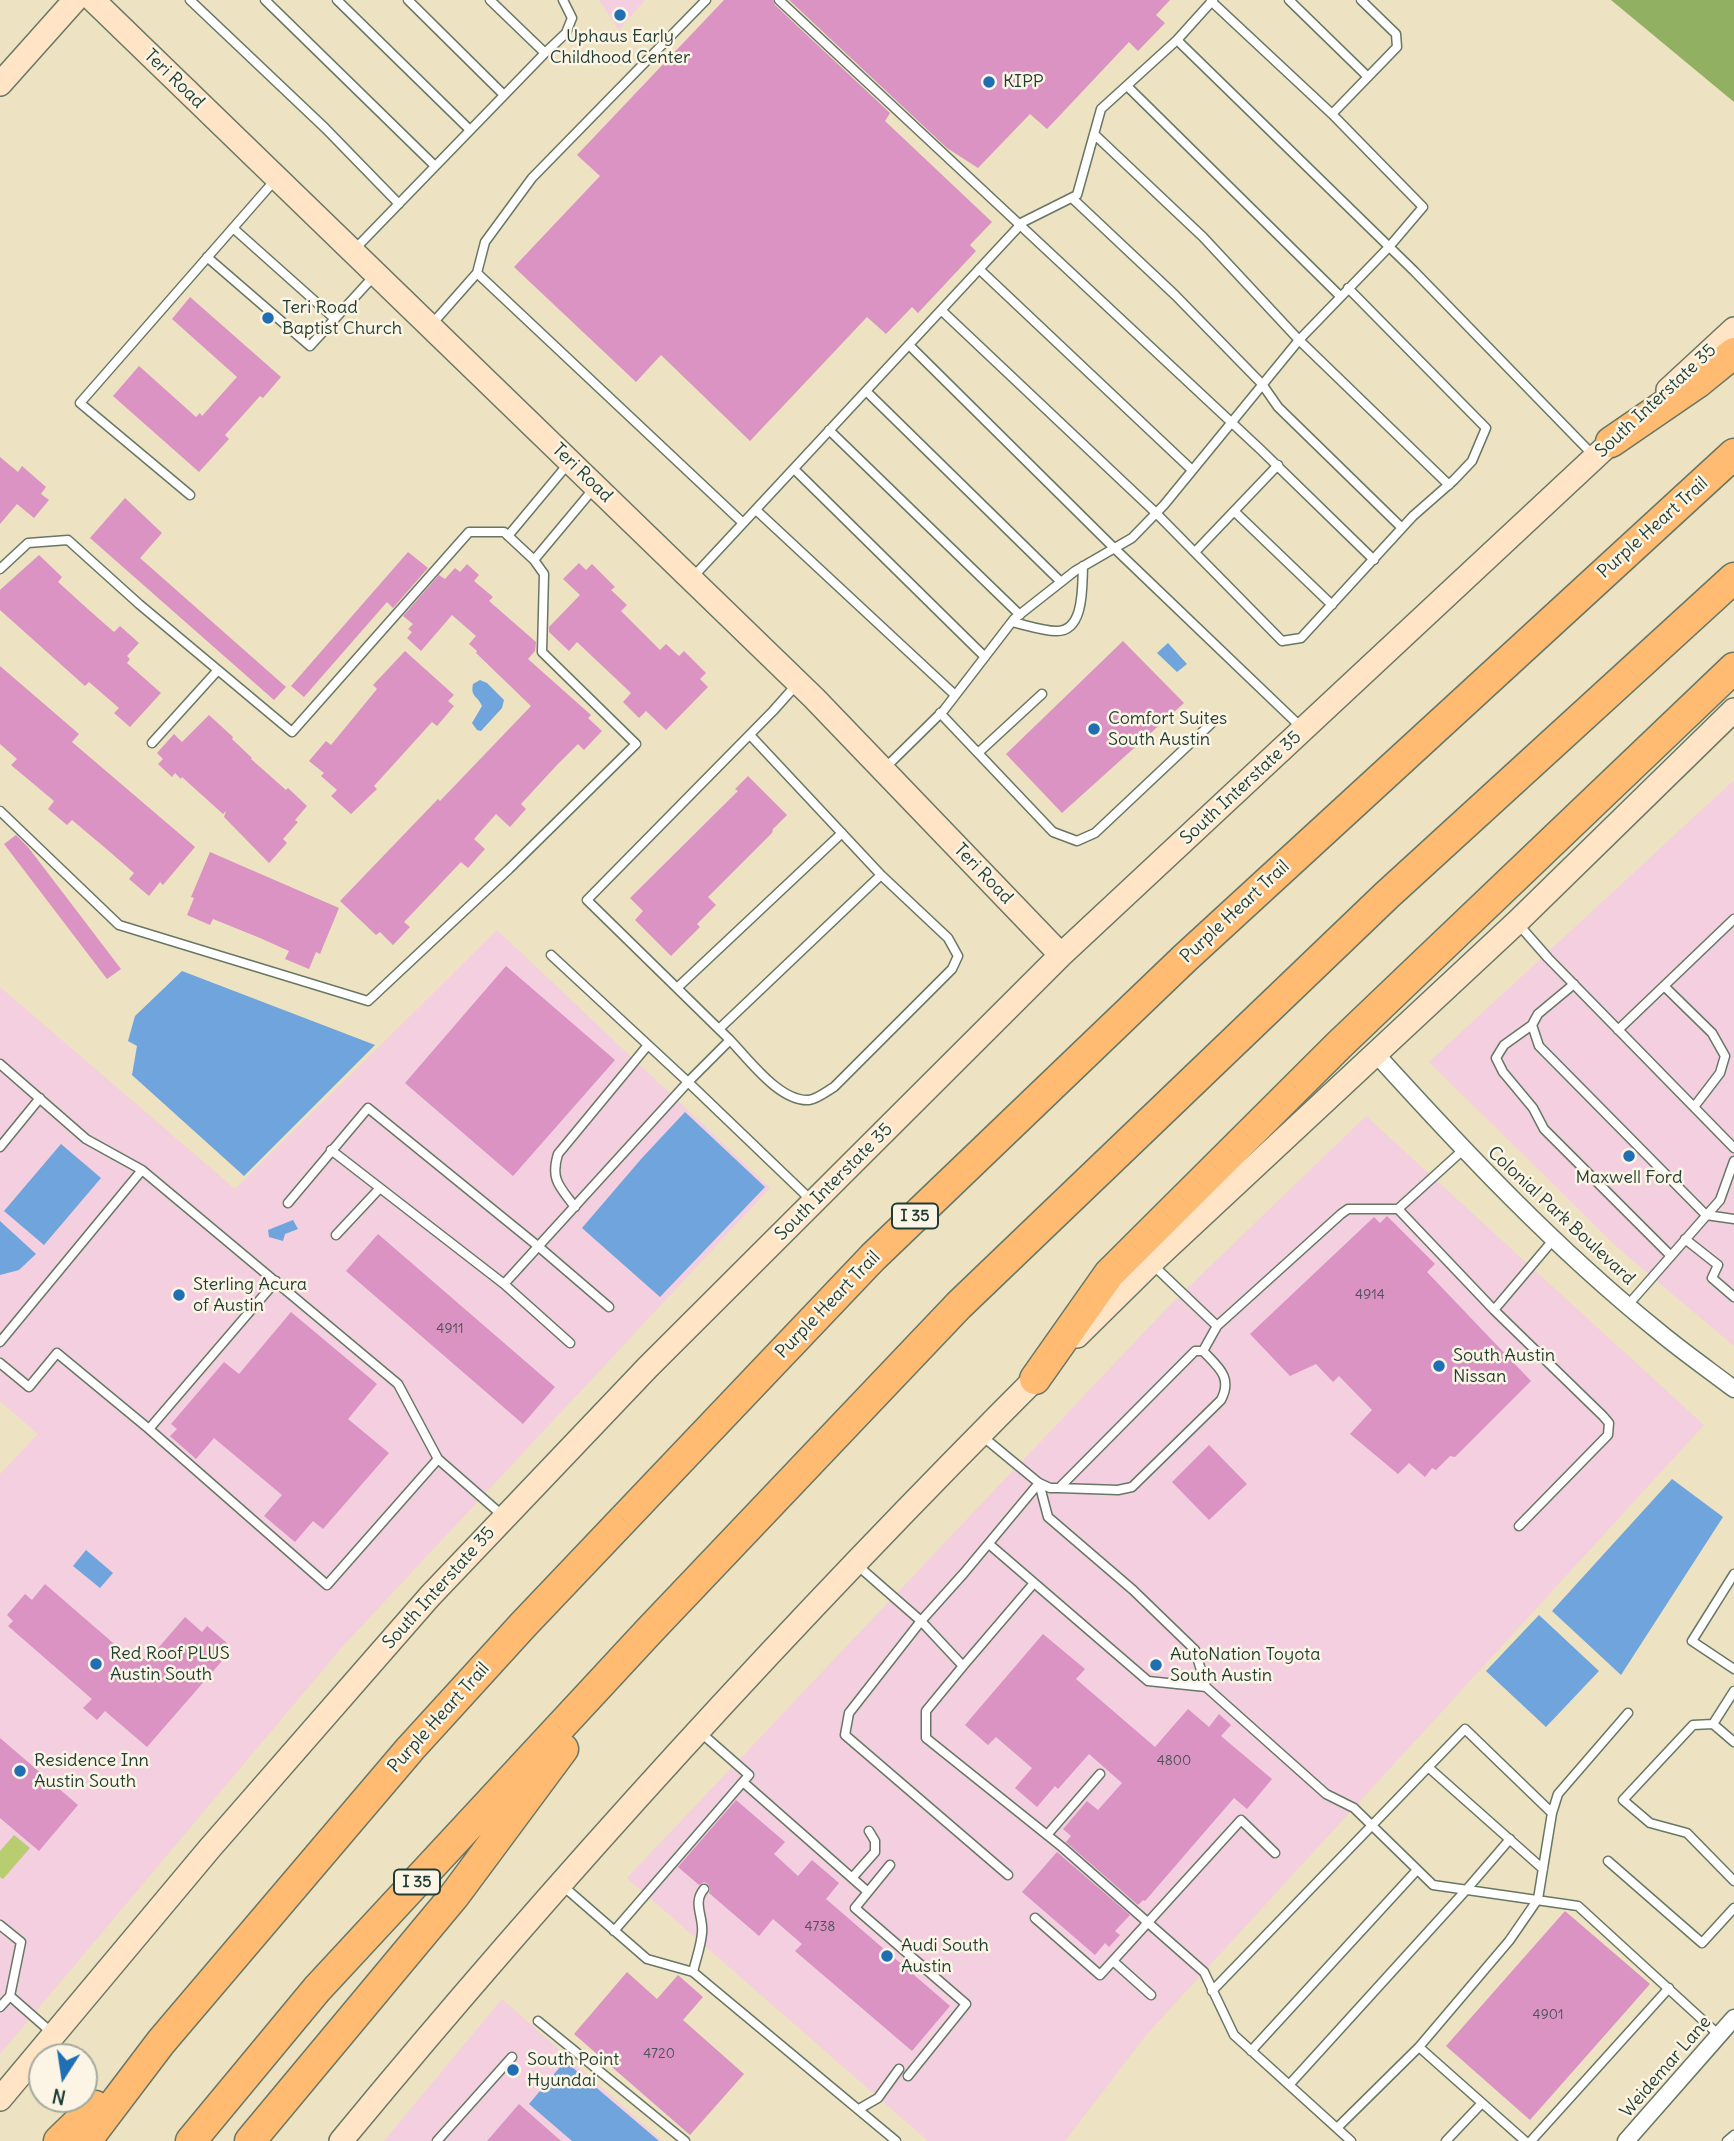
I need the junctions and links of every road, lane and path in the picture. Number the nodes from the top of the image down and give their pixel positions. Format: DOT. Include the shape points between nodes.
graph roads {
  1 [pos="75,0"];
  2 [pos="93,0"];
  3 [pos="190,0"];
  4 [pos="265,0"];
  5 [pos="337,0"];
  6 [pos="408,0"];
  7 [pos="490,0"];
  8 [pos="563,0"];
  9 [pos="706,0"];
  10 [pos="779,0"];
  11 [pos="1289,0"];
  12 [pos="1361,0"];
  13 [pos="1212,1"];
  14 [pos="1177,40"];
  15 [pos="545,53"];
  16 [pos="1368,77"];
  17 [pos="0,84"];
  18 [pos="1127,86"];
  19 [pos="504,95"];
  20 [pos="1332,114"];
  21 [pos="470,130"];
  22 [pos="1094,134"];
  23 [pos="435,166"];
  24 [pos="277,178"];
  25 [pos="1072,198"];
  26 [pos="399,204"];
  27 [pos="1019,226"];
  28 [pos="233,228"];
  29 [pos="1389,247"];
  30 [pos="352,251"];
  31 [pos="207,257"];
  32 [pos="979,269"];
  33 [pos="477,273"];
  34 [pos="376,274"];
  35 [pos="1348,288"];
  36 [pos="1340,296"];
  37 [pos="941,310"];
  38 [pos="335,319"];
  39 [pos="430,326"];
  40 [pos="1734,329"];
  41 [pos="1299,340"];
  42 [pos="909,345"];
  43 [pos="1734,353"];
  44 [pos="1262,384"];
  45 [pos="866,391"];
  46 [pos="1231,422"];
  47 [pos="829,430"];
  48 [pos="1603,450"];
  49 [pos="1734,454"];
  50 [pos="569,461"];
  51 [pos="1278,465"];
  52 [pos="794,469"];
  53 [pos="1192,470"];
  54 [pos="1449,485"];
  55 [pos="596,487"];
  56 [pos="190,495"];
  57 [pos="756,510"];
  58 [pos="1234,511"];
  59 [pos="1156,513"];
  60 [pos="743,523"];
  61 [pos="1402,528"];
  62 [pos="508,536"];
  63 [pos="1114,547"];
  64 [pos="1195,552"];
  65 [pos="534,560"];
  66 [pos="1374,561"];
  67 [pos="1083,566"];
  68 [pos="0,569"];
  69 [pos="1734,578"];
  70 [pos="691,579"];
  71 [pos="1061,582"];
  72 [pos="1332,605"];
  73 [pos="1020,615"];
  74 [pos="1012,622"];
  75 [pos="985,657"];
  76 [pos="1734,668"];
  77 [pos="218,670"];
  78 [pos="798,683"];
  79 [pos="1042,694"];
  80 [pos="955,695"];
  81 [pos="1734,710"];
  82 [pos="940,713"];
  83 [pos="1216,719"];
  84 [pos="1304,730"];
  85 [pos="750,735"];
  86 [pos="152,743"];
  87 [pos="978,753"];
  88 [pos="883,771"];
  89 [pos="0,811"];
  90 [pos="842,833"];
  91 [pos="881,875"];
  92 [pos="1734,919"];
  93 [pos="1517,922"];
  94 [pos="551,955"];
  95 [pos="1061,956"];
  96 [pos="1574,984"];
  97 [pos="1664,986"];
  98 [pos="677,988"];
  99 [pos="1532,1025"];
  100 [pos="719,1029"];
  101 [pos="1618,1030"];
  102 [pos="730,1040"];
  103 [pos="648,1045"];
  104 [pos="1376,1054"];
  105 [pos="0,1064"];
  106 [pos="688,1082"];
  107 [pos="40,1098"];
  108 [pos="1694,1107"];
  109 [pos="0,1147"];
  110 [pos="1734,1148"];
  111 [pos="331,1150"];
  112 [pos="1463,1150"];
  113 [pos="1734,1161"];
  114 [pos="142,1170"];
  115 [pos="380,1188"];
  116 [pos="813,1202"];
  117 [pos="288,1203"];
  118 [pos="575,1207"];
  119 [pos="1398,1209"];
  120 [pos="1706,1215"];
  121 [pos="1734,1219"];
  122 [pos="336,1235"];
  123 [pos="1554,1239"];
  124 [pos="1685,1239"];
  125 [pos="539,1247"];
  126 [pos="1671,1256"];
  127 [pos="1151,1263"];
  128 [pos="276,1281"];
  129 [pos="504,1284"];
  130 [pos="1734,1297"];
  131 [pos="1628,1305"];
  132 [pos="609,1307"];
  133 [pos="1494,1310"];
  134 [pos="1217,1326"];
  135 [pos="0,1342"];
  136 [pos="570,1343"];
  137 [pos="1202,1351"];
  138 [pos="0,1363"];
  139 [pos="1035,1379"];
  140 [pos="1734,1390"];
  141 [pos="149,1429"];
  142 [pos="979,1434"];
  143 [pos="438,1459"];
  144 [pos="1039,1483"];
  145 [pos="1059,1488"];
  146 [pos="505,1517"];
  147 [pos="1518,1526"];
  148 [pos="989,1544"];
  149 [pos="855,1563"];
  150 [pos="1734,1574"];
  151 [pos="1034,1583"];
  152 [pos="920,1620"];
  153 [pos="650,1630"];
  154 [pos="963,1666"];
  155 [pos="1734,1669"];
  156 [pos="1206,1687"];
  157 [pos="1734,1691"];
  158 [pos="1628,1713"];
  159 [pos="1713,1724"];
  160 [pos="698,1730"];
  161 [pos="1734,1742"];
  162 [pos="1428,1767"];
  163 [pos="1100,1774"];
  164 [pos="743,1782"];
  165 [pos="1552,1813"];
  166 [pos="1370,1825"];
  167 [pos="869,1831"];
  168 [pos="1047,1835"];
  169 [pos="1510,1839"];
  170 [pos="1275,1853"];
  171 [pos="1608,1861"];
  172 [pos="890,1865"];
  173 [pos="1543,1868"];
  174 [pos="1417,1870"];
  175 [pos="1008,1875"];
  176 [pos="852,1878"];
  177 [pos="1734,1881"];
  178 [pos="560,1884"];
  179 [pos="704,1889"];
  180 [pos="1467,1889"];
  181 [pos="868,1892"];
  182 [pos="1538,1899"];
  183 [pos="1734,1908"];
  184 [pos="1035,1918"];
  185 [pos="1147,1922"];
  186 [pos="0,1926"];
  187 [pos="614,1931"];
  188 [pos="1113,1961"];
  189 [pos="693,1972"];
  190 [pos="1669,1988"];
  191 [pos="1212,1991"];
  192 [pos="1151,1995"];
  193 [pos="10,1997"];
  194 [pos="0,2007"];
  195 [pos="1734,2018"];
  196 [pos="538,2021"];
  197 [pos="53,2034"];
  198 [pos="1719,2035"];
  199 [pos="161,2042"];
  200 [pos="1419,2047"];
  201 [pos="1251,2051"];
  202 [pos="512,2057"];
  203 [pos="899,2068"];
  204 [pos="908,2076"];
  205 [pos="1289,2085"];
  206 [pos="0,2099"];
  207 [pos="1482,2103"];
  208 [pos="859,2109"];
  209 [pos="1336,2128"];
  210 [pos="1734,2135"];
  211 [pos="1634,2138"];
  212 [pos="346,2139"];
  213 [pos="59,2141"];
  214 [pos="86,2141"];
  215 [pos="191,2141"];
  216 [pos="250,2141"];
  217 [pos="437,2141"];
  218 [pos="685,2141"];
  219 [pos="896,2141"];
  220 [pos="1351,2141"];
  221 [pos="1447,2141"];
  222 [pos="1528,2141"];
  223 [pos="1727,2141"];
  1 -- 17 [label="main road"];
  2 -- 24 [label="main road, Teri Road"];
  3 -- 26 [label="lane"];
  4 -- 23 [label="lane"];
  5 -- 21 [label="lane"];
  6 -- 19 [label="lane"];
  7 -- 15 [label="lane"];
  8 -- 15 [label="lane" via="572,18 566,33"];
  9 -- 33 [label="lane" via="532,178 485,242"];
  10 -- 27 [label="lane"];
  11 -- 16 [label="lane"];
  12 -- 16 [label="lane" via="1396,34 1397,47"];
  13 -- 14 [label="lane"];
  13 -- 20 [label="lane"];
  14 -- 18 [label="lane"];
  14 -- 29 [label="lane"];
  15 -- 19 [label="lane"];
  16 -- 20 [label="lane"];
  18 -- 22 [label="lane" via="1101,109"];
  18 -- 36 [label="lane"];
  19 -- 21 [label="lane"];
  20 -- 29 [label="lane" via="1423,207"];
  21 -- 23 [label="lane"];
  22 -- 25 [label="lane" via="1077,195"];
  22 -- 41 [label="lane" via="1203,237"];
  23 -- 26 [label="lane"];
  24 -- 28 [label="lane"];
  24 -- 30 [label="main road, Teri Road"];
  25 -- 27 [label="lane"];
  25 -- 44 [label="lane"];
  26 -- 30 [label="lane"];
  27 -- 32 [label="lane"];
  27 -- 46 [label="lane"];
  28 -- 31 [label="lane"];
  28 -- 38 [label="lane"];
  29 -- 35 [label="lane"];
  29 -- 48 [label="lane"];
  30 -- 34 [label="main road, Teri Road"];
  31 -- 38 [label="lane" via="310,346"];
  31 -- 56 [label="lane" via="80,403"];
  32 -- 37 [label="lane"];
  32 -- 53 [label="lane"];
  33 -- 39 [label="lane"];
  33 -- 60 [label="lane"];
  34 -- 38 [label="lane"];
  34 -- 39 [label="main road, Teri Road"];
  35 -- 36 [label="lane"];
  35 -- 54 [label="lane" via="1486,428 1472,461"];
  36 -- 41 [label="lane"];
  37 -- 42 [label="lane"];
  37 -- 59 [label="lane"];
  39 -- 50 [label="main road, Teri Road"];
  40 -- 48 [label="main road, South Interstate 35"];
  41 -- 44 [label="lane"];
  41 -- 54 [label="lane"];
  42 -- 45 [label="lane"];
  42 -- 63 [label="lane"];
  43 -- 48 [label="highway"];
  44 -- 46 [label="lane"];
  44 -- 61 [label="lane" via="1278,407"];
  45 -- 47 [label="lane"];
  45 -- 71 [label="lane"];
  46 -- 51 [label="lane"];
  46 -- 53 [label="lane"];
  47 -- 52 [label="lane"];
  47 -- 73 [label="lane"];
  48 -- 84 [label="main road, South Interstate 35"];
  49 -- 199 [label="highway, Purple Heart Trail / I 35" via="1185,958 873,1257 513,1635"];
  50 -- 55 [label="main road, Teri Road"];
  50 -- 62 [label="lane"];
  51 -- 58 [label="lane"];
  51 -- 66 [label="lane"];
  52 -- 57 [label="lane"];
  52 -- 75 [label="lane"];
  53 -- 59 [label="lane"];
  54 -- 61 [label="lane"];
  55 -- 65 [label="lane"];
  55 -- 70 [label="main road, Teri Road"];
  57 -- 60 [label="lane"];
  57 -- 80 [label="lane"];
  58 -- 64 [label="lane"];
  58 -- 72 [label="lane"];
  59 -- 63 [label="lane" via="1132,538"];
  59 -- 64 [label="lane"];
  60 -- 70 [label="lane"];
  61 -- 66 [label="lane"];
  62 -- 65 [label="lane"];
  62 -- 77 [label="lane" via="470,532 292,732"];
  63 -- 67 [label="lane"];
  63 -- 84 [label="lane"];
  64 -- 72 [label="lane" via="1282,641 1301,638"];
  65 -- 89 [label="lane" via="544,574 542,652 636,744 368,1001 118,925"];
  66 -- 72 [label="lane"];
  67 -- 71 [label="lane"];
  67 -- 74 [label="lane" via="1081,609 1070,626 1059,631"];
  68 -- 77 [label="lane" via="28,543 68,540"];
  69 -- 153 [label="highway, I 35" via="1387,895 959,1305"];
  70 -- 78 [label="main road, Teri Road"];
  71 -- 73 [label="lane"];
  73 -- 74 [label="lane"];
  74 -- 75 [label="lane"];
  75 -- 80 [label="lane"];
  76 -- 139 [label="highway" via="1339,1045 1109,1274"];
  77 -- 86 [label="lane"];
  78 -- 85 [label="lane"];
  78 -- 88 [label="main road, Teri Road"];
  79 -- 87 [label="lane"];
  80 -- 82 [label="lane"];
  81 -- 93 [label="main road"];
  82 -- 87 [label="lane"];
  82 -- 88 [label="lane"];
  83 -- 87 [label="lane" via="1095,833 1077,841 1053,832"];
  84 -- 95 [label="main road, South Interstate 35"];
  85 -- 90 [label="lane"];
  85 -- 98 [label="lane" via="587,900"];
  88 -- 95 [label="main road, Teri Road"];
  90 -- 91 [label="lane"];
  90 -- 98 [label="lane"];
  91 -- 100 [label="lane"];
  91 -- 102 [label="lane" via="948,939 958,956 953,970 834,1087 811,1100 791,1097 771,1083"];
  92 -- 97 [label="lane"];
  93 -- 96 [label="lane"];
  93 -- 104 [label="main road"];
  94 -- 103 [label="lane"];
  95 -- 116 [label="main road, South Interstate 35"];
  96 -- 99 [label="lane" via="1538,1014"];
  96 -- 101 [label="lane"];
  97 -- 101 [label="lane"];
  97 -- 108 [label="lane" via="1712,1033 1725,1056 1720,1073"];
  98 -- 100 [label="lane"];
  99 -- 120 [label="lane" via="1539,1046"];
  99 -- 126 [label="lane" via="1500,1051 1496,1058 1503,1072 1544,1129"];
  100 -- 102 [label="lane"];
  101 -- 108 [label="lane"];
  102 -- 106 [label="lane"];
  103 -- 106 [label="lane"];
  103 -- 118 [label="lane" via="558,1154 556,1182"];
  104 -- 112 [label="street, Colonial Park Boulevard"];
  104 -- 127 [label="main road"];
  105 -- 107 [label="lane"];
  106 -- 116 [label="lane"];
  106 -- 118 [label="lane"];
  107 -- 109 [label="lane"];
  107 -- 114 [label="lane" via="86,1139"];
  108 -- 110 [label="lane"];
  111 -- 115 [label="lane"];
  111 -- 117 [label="lane"];
  111 -- 125 [label="lane" via="368,1108"];
  112 -- 119 [label="lane"];
  112 -- 123 [label="street, Colonial Park Boulevard"];
  113 -- 120 [label="lane" via="1720,1200"];
  114 -- 128 [label="lane"];
  114 -- 135 [label="lane"];
  115 -- 122 [label="lane"];
  115 -- 129 [label="lane"];
  116 -- 146 [label="main road, South Interstate 35"];
  118 -- 125 [label="lane"];
  119 -- 133 [label="lane"];
  119 -- 134 [label="lane" via="1348,1209 1341,1213"];
  120 -- 121 [label="lane"];
  120 -- 124 [label="lane"];
  123 -- 131 [label="street, Colonial Park Boulevard"];
  123 -- 133 [label="lane"];
  124 -- 126 [label="lane"];
  124 -- 130 [label="lane" via="1718,1265 1712,1278"];
  125 -- 129 [label="lane"];
  125 -- 132 [label="lane"];
  126 -- 131 [label="lane"];
  127 -- 134 [label="lane"];
  127 -- 139 [label="main road"];
  128 -- 141 [label="lane"];
  128 -- 143 [label="lane" via="398,1384"];
  129 -- 136 [label="lane"];
  131 -- 140 [label="street, Colonial Park Boulevard"];
  133 -- 147 [label="lane" via="1609,1423 1608,1435"];
  134 -- 137 [label="lane"];
  137 -- 145 [label="lane" via="1195,1350"];
  137 -- 145 [label="lane" via="1227,1381 1227,1389 1138,1482 1118,1490"];
  138 -- 141 [label="lane" via="29,1387 57,1353"];
  139 -- 142 [label="main road"];
  141 -- 143 [label="lane" via="327,1585"];
  142 -- 144 [label="lane"];
  142 -- 149 [label="main road"];
  143 -- 146 [label="lane"];
  144 -- 145 [label="lane"];
  144 -- 148 [label="lane"];
  144 -- 156 [label="lane" via="1048,1517 1195,1650"];
  146 -- 197 [label="main road, South Interstate 35" via="219,1837"];
  148 -- 151 [label="lane"];
  148 -- 152 [label="lane"];
  149 -- 152 [label="lane"];
  149 -- 160 [label="main road"];
  150 -- 155 [label="lane" via="1692,1641"];
  151 -- 154 [label="lane"];
  151 -- 156 [label="lane" via="1148,1681"];
  152 -- 154 [label="lane"];
  152 -- 175 [label="lane" via="849,1713 845,1734"];
  153 -- 215 [label="highway, I 35" via="317,1989"];
  153 -- 216 [label="highway" via="454,1896"];
  154 -- 168 [label="lane" via="926,1711 926,1738"];
  156 -- 166 [label="lane" via="1326,1794 1354,1808"];
  157 -- 159 [label="lane"];
  158 -- 165 [label="lane" via="1558,1794"];
  159 -- 161 [label="lane"];
  159 -- 177 [label="lane" via="1693,1725 1623,1800 1650,1823 1686,1833"];
  160 -- 164 [label="lane" via="749,1775"];
  160 -- 178 [label="main road"];
  162 -- 165 [label="lane" via="1465,1729"];
  162 -- 166 [label="lane"];
  162 -- 169 [label="lane"];
  163 -- 168 [label="lane"];
  164 -- 176 [label="lane"];
  164 -- 187 [label="lane"];
  165 -- 173 [label="lane"];
  166 -- 174 [label="lane"];
  166 -- 191 [label="lane"];
  167 -- 176 [label="lane" via="875,1852"];
  168 -- 185 [label="lane"];
  169 -- 173 [label="lane"];
  169 -- 180 [label="lane"];
  170 -- 185 [label="lane" via="1241,1820"];
  171 -- 183 [label="lane" via="1702,1944"];
  172 -- 181 [label="lane"];
  173 -- 182 [label="lane"];
  174 -- 180 [label="lane" via="1433,1885"];
  174 -- 201 [label="lane"];
  176 -- 181 [label="lane"];
  178 -- 187 [label="lane"];
  178 -- 212 [label="main road"];
  179 -- 189 [label="lane" via="698,1903 703,1930"];
  180 -- 182 [label="lane"];
  180 -- 205 [label="lane"];
  181 -- 204 [label="lane" via="855,1908 966,2004"];
  182 -- 190 [label="lane" via="1578,1906"];
  182 -- 200 [label="lane" via="1509,1941"];
  184 -- 188 [label="lane" via="1100,1975"];
  185 -- 188 [label="lane"];
  185 -- 191 [label="lane" via="1204,1972"];
  186 -- 193 [label="lane" via="21,1942"];
  187 -- 189 [label="lane" via="647,1959"];
  188 -- 192 [label="lane"];
  189 -- 208 [label="lane"];
  190 -- 198 [label="lane"];
  190 -- 222 [label="lane"];
  191 -- 201 [label="lane" via="1234,2035"];
  193 -- 194 [label="lane"];
  193 -- 197 [label="lane"];
  195 -- 198 [label="street, Weidemar Lane"];
  196 -- 218 [label="lane"];
  197 -- 206 [label="main road, South Interstate 35"];
  198 -- 211 [label="street, Weidemar Lane"];
  199 -- 213 [label="highway"];
  199 -- 214 [label="highway, Purple Heart Trail / I 35"];
  200 -- 207 [label="lane"];
  200 -- 209 [label="lane"];
  201 -- 205 [label="lane"];
  202 -- 217 [label="lane"];
  203 -- 208 [label="lane" via="878,2098"];
  205 -- 209 [label="lane"];
  207 -- 221 [label="lane"];
  207 -- 222 [label="lane"];
  208 -- 219 [label="lane"];
  209 -- 220 [label="lane"];
  210 -- 223 [label="lane"];
}
